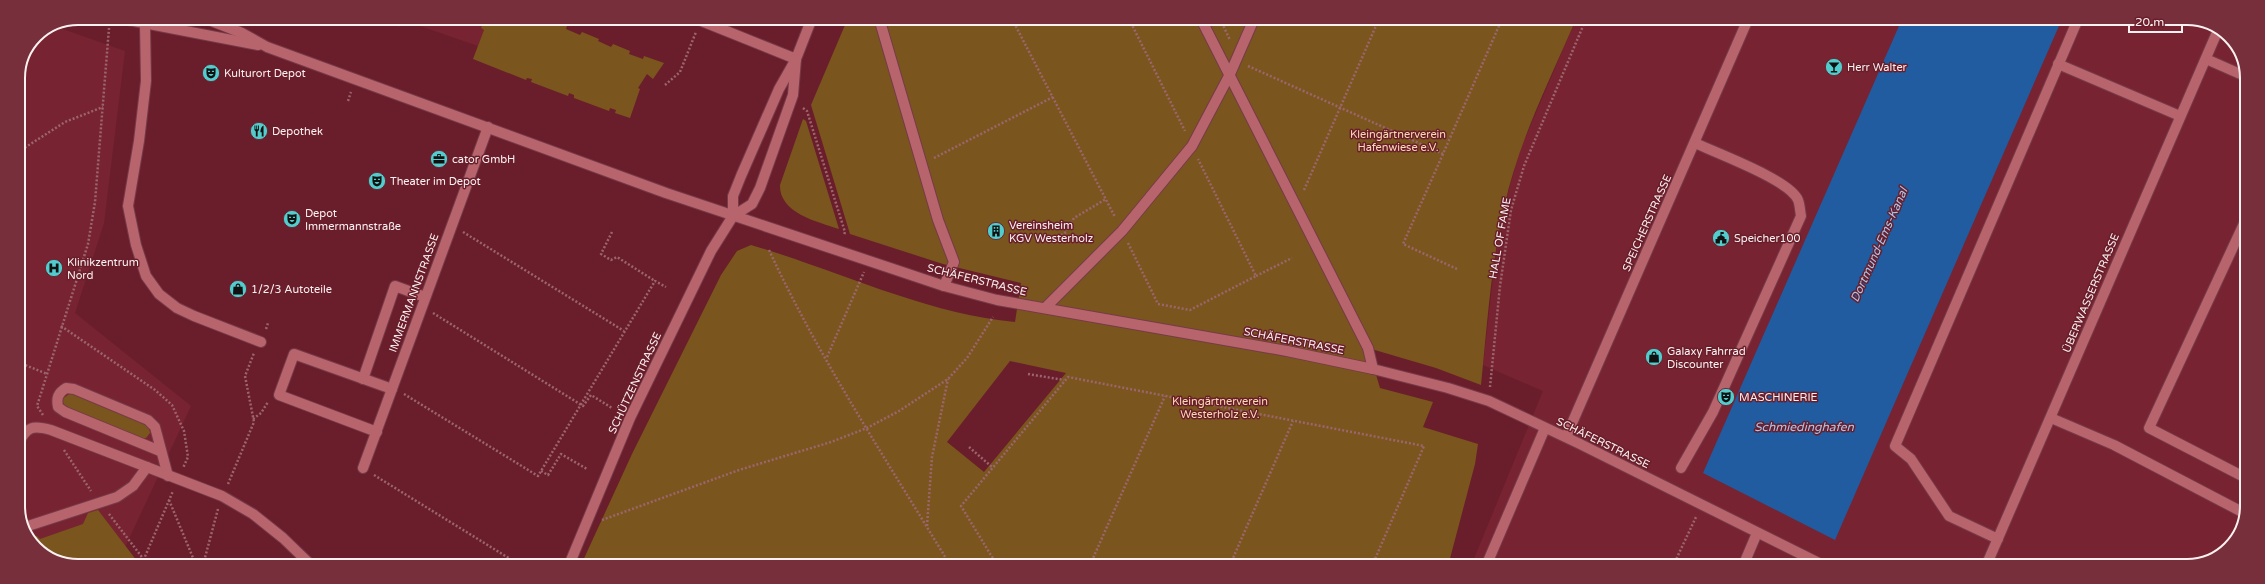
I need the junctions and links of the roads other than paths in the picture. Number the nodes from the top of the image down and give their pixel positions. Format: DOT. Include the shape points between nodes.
graph roads {
  1 [pos="147,25"];
  2 [pos="165,25"];
  3 [pos="222,25"];
  4 [pos="710,25"];
  5 [pos="809,25"];
  6 [pos="881,25"];
  7 [pos="1204,25"];
  8 [pos="1251,25"];
  9 [pos="1745,25"];
  10 [pos="2075,25"];
  11 [pos="2216,34"];
  12 [pos="267,47"];
  13 [pos="796,59"];
  14 [pos="2206,59"];
  15 [pos="2058,64"];
  16 [pos="1230,74"];
  17 [pos="2240,74"];
  18 [pos="2180,116"];
  19 [pos="488,127"];
  20 [pos="1695,143"];
  21 [pos="733,216"];
  22 [pos="2240,230"];
  23 [pos="944,286"];
  24 [pos="423,301"];
  25 [pos="1045,308"];
  26 [pos="261,342"];
  27 [pos="1373,369"];
  28 [pos="363,379"];
  29 [pos="392,389"];
  30 [pos="2051,418"];
  31 [pos="1545,428"];
  32 [pos="377,432"];
  33 [pos="25,434"];
  34 [pos="1566,437"];
  35 [pos="160,451"];
  36 [pos="147,468"];
  37 [pos="363,468"];
  38 [pos="1681,468"];
  39 [pos="2240,475"];
  40 [pos="168,476"];
  41 [pos="2240,511"];
  42 [pos="29,526"];
  43 [pos="1757,533"];
  44 [pos="1998,539"];
  45 [pos="305,559"];
  46 [pos="572,559"];
  47 [pos="1489,559"];
  48 [pos="1746,559"];
  49 [pos="1811,559"];
  50 [pos="1989,559"];
  1 -- 26 [label="street" via="146,81 128,206 146,276 158,294 177,308"];
  2 -- 12 [label="street"];
  3 -- 12 [label="street"];
  4 -- 13 [label="street"];
  5 -- 13 [label="street, SCHÜTZENSTRASSE"];
  6 -- 23 [label="street" via="938,220 954,262"];
  7 -- 16 [label="street"];
  8 -- 16 [label="street"];
  9 -- 20 [label="street, SPEICHERSTRASSE"];
  10 -- 15 [label="street"];
  11 -- 14 [label="street, ÜBERWASSERSTRASSE"];
  12 -- 19 [label="street"];
  13 -- 21 [label="street, SCHÜTZENSTRASSE" via="779,89 741,176 733,196"];
  13 -- 21 [label="street, SCHÜTZENSTRASSE" via="793,95 760,188 752,204"];
  14 -- 17 [label="street"];
  14 -- 18 [label="street, ÜBERWASSERSTRASSE"];
  15 -- 18 [label="street"];
  15 -- 44 [label="street" via="1895,446 1911,459 1949,516"];
  16 -- 25 [label="street" via="1192,146 1122,231"];
  16 -- 27 [label="street" via="1368,348"];
  18 -- 30 [label="street, ÜBERWASSERSTRASSE"];
  19 -- 21 [label="street"];
  19 -- 24 [label="street, IMMERMANNSTRASSE"];
  20 -- 34 [label="street, SPEICHERSTRASSE"];
  20 -- 38 [label="street" via="1772,178 1788,188 1798,200 1801,216 1713,412"];
  21 -- 23 [label="street, SCHÄFERSTRASSE"];
  21 -- 46 [label="street, SCHÜTZENSTRASSE" via="711,251 634,411"];
  22 -- 39 [label="street" via="2149,428"];
  23 -- 25 [label="street, SCHÄFERSTRASSE" via="997,300"];
  24 -- 28 [label="street" via="395,286"];
  24 -- 29 [label="street, IMMERMANNSTRASSE"];
  25 -- 27 [label="street, SCHÄFERSTRASSE"];
  27 -- 31 [label="street, SCHÄFERSTRASSE" via="1448,388 1488,402"];
  28 -- 29 [label="street"];
  28 -- 32 [label="street" via="294,354 279,395"];
  29 -- 32 [label="street, IMMERMANNSTRASSE"];
  30 -- 41 [label="street" via="2114,445"];
  30 -- 44 [label="street, ÜBERWASSERSTRASSE"];
  31 -- 34 [label="street, SCHÄFERSTRASSE"];
  31 -- 47 [label="street"];
  32 -- 37 [label="street, IMMERMANNSTRASSE"];
  33 -- 36 [label="street" via="28,429 36,426 51,430"];
  34 -- 43 [label="street, SCHÄFERSTRASSE"];
  35 -- 35 [label="street" via="155,427 148,420 74,389 66,388 59,392 56,400 58,407 65,412"];
  35 -- 40 [label="street"];
  36 -- 40 [label="street"];
  36 -- 42 [label="street" via="133,486 117,497"];
  40 -- 45 [label="street" via="222,496 253,514"];
  43 -- 48 [label="street"];
  43 -- 49 [label="street, SCHÄFERSTRASSE"];
  44 -- 50 [label="street, ÜBERWASSERSTRASSE"];
}
